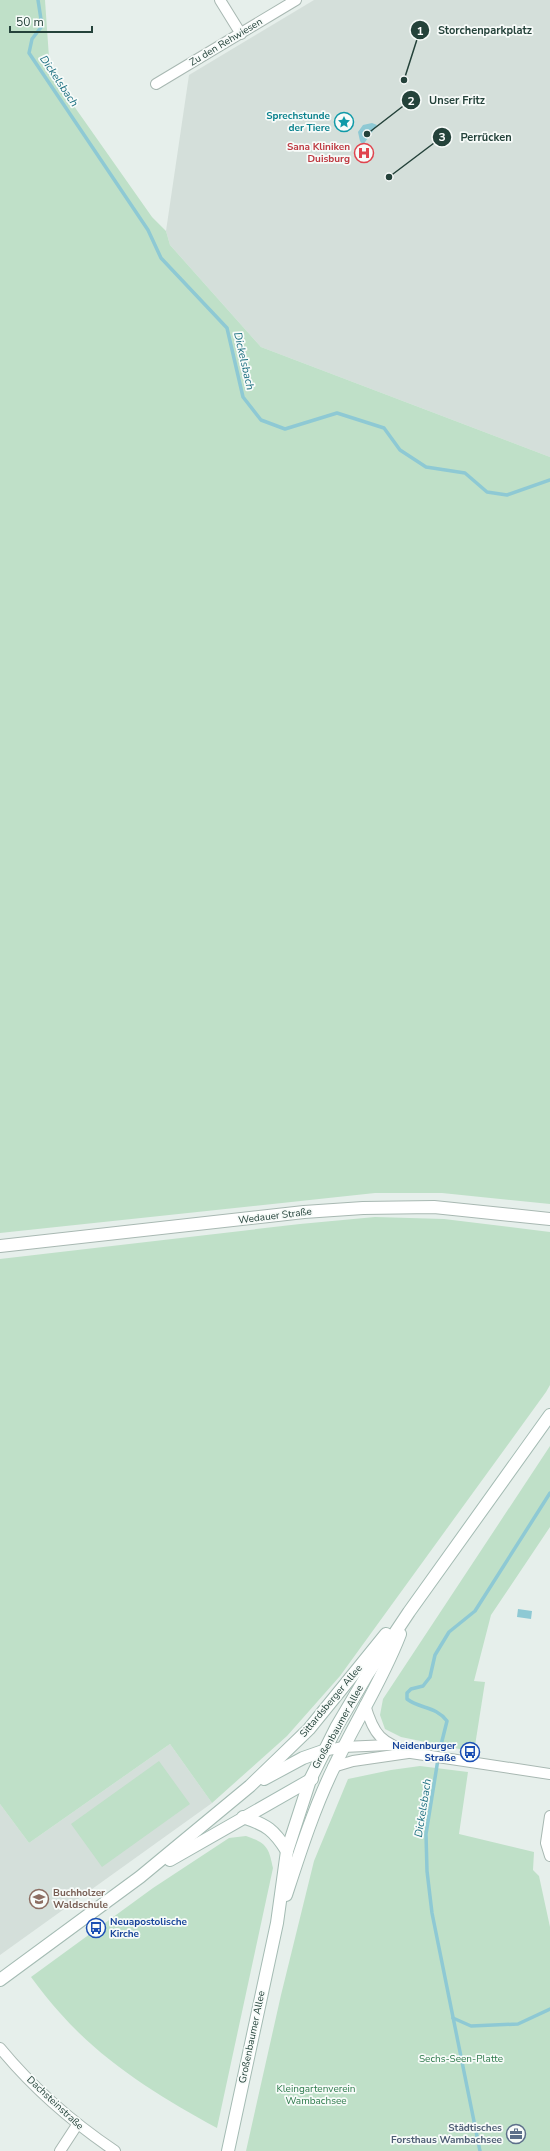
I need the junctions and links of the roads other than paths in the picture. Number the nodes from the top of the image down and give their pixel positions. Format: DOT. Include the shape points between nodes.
graph roads {
  1 [pos="220,0"];
  2 [pos="296,0"];
  3 [pos="241,34"];
  4 [pos="156,84"];
  5 [pos="550,1219"];
  6 [pos="0,1246"];
  7 [pos="550,1415"];
  8 [pos="409,1612"];
  9 [pos="365,1705"];
  10 [pos="389,1745"];
  11 [pos="343,1747"];
  12 [pos="323,1751"];
  13 [pos="411,1753"];
  14 [pos="334,1767"];
  15 [pos="550,1774"];
  16 [pos="310,1780"];
  17 [pos="250,1786"];
  18 [pos="550,1816"];
  19 [pos="244,1817"];
  20 [pos="287,1851"];
  21 [pos="550,1856"];
  22 [pos="140,1877"];
  23 [pos="277,1923"];
  24 [pos="0,1980"];
  25 [pos="0,2048"];
  26 [pos="77,2125"];
  27 [pos="60,2151"];
  28 [pos="116,2151"];
  29 [pos="228,2151"];
  1 -- 3 [label="street"];
  2 -- 3 [label="street, Zu den Rehwiesen"];
  3 -- 4 [label="street, Zu den Rehwiesen"];
  5 -- 6 [label="main road, Wedauer Straße" via="434,1207 363,1208 304,1212"];
  7 -- 8 [label="main road, Großenbaumer Allee"];
  8 -- 9 [label="main road, Großenbaumer Allee" via="390,1662"];
  8 -- 12 [label="main road, Großenbaumer Allee" via="367,1675"];
  8 -- 17 [label="main road, Sittardsberger Allee" via="388,1632 303,1736"];
  9 -- 10 [label="street" via="370,1721"];
  9 -- 11 [label="main road, Großenbaumer Allee"];
  10 -- 11 [label="street"];
  10 -- 13 [label="street"];
  11 -- 12 [label="street"];
  11 -- 14 [label="main road, Großenbaumer Allee"];
  12 -- 16 [label="main road, Großenbaumer Allee"];
  12 -- 17 [label="main road, Sittardsberger Allee" via="302,1758"];
  13 -- 14 [label="street" via="353,1761"];
  13 -- 15 [label="street"];
  14 -- 16 [label="main road, Sittardsberger Allee"];
  14 -- 23 [label="main road, Großenbaumer Allee" via="319,1802"];
  16 -- 19 [label="main road, Sittardsberger Allee"];
  16 -- 20 [label="main road, Großenbaumer Allee"];
  17 -- 22 [label="main road, Sittardsberger Allee"];
  18 -- 21 [label="street" via="546,1843"];
  19 -- 20 [label="main road" via="258,1822 276,1834"];
  19 -- 22 [label="main road, Sittardsberger Allee"];
  20 -- 23 [label="main road, Großenbaumer Allee"];
  22 -- 24 [label="main road, Sittardsberger Allee"];
  23 -- 29 [label="main road, Großenbaumer Allee"];
  25 -- 26 [label="street, Dachsteinstraße" via="46,2097"];
  26 -- 27 [label="street"];
  26 -- 28 [label="street, Dachsteinstraße"];
}
